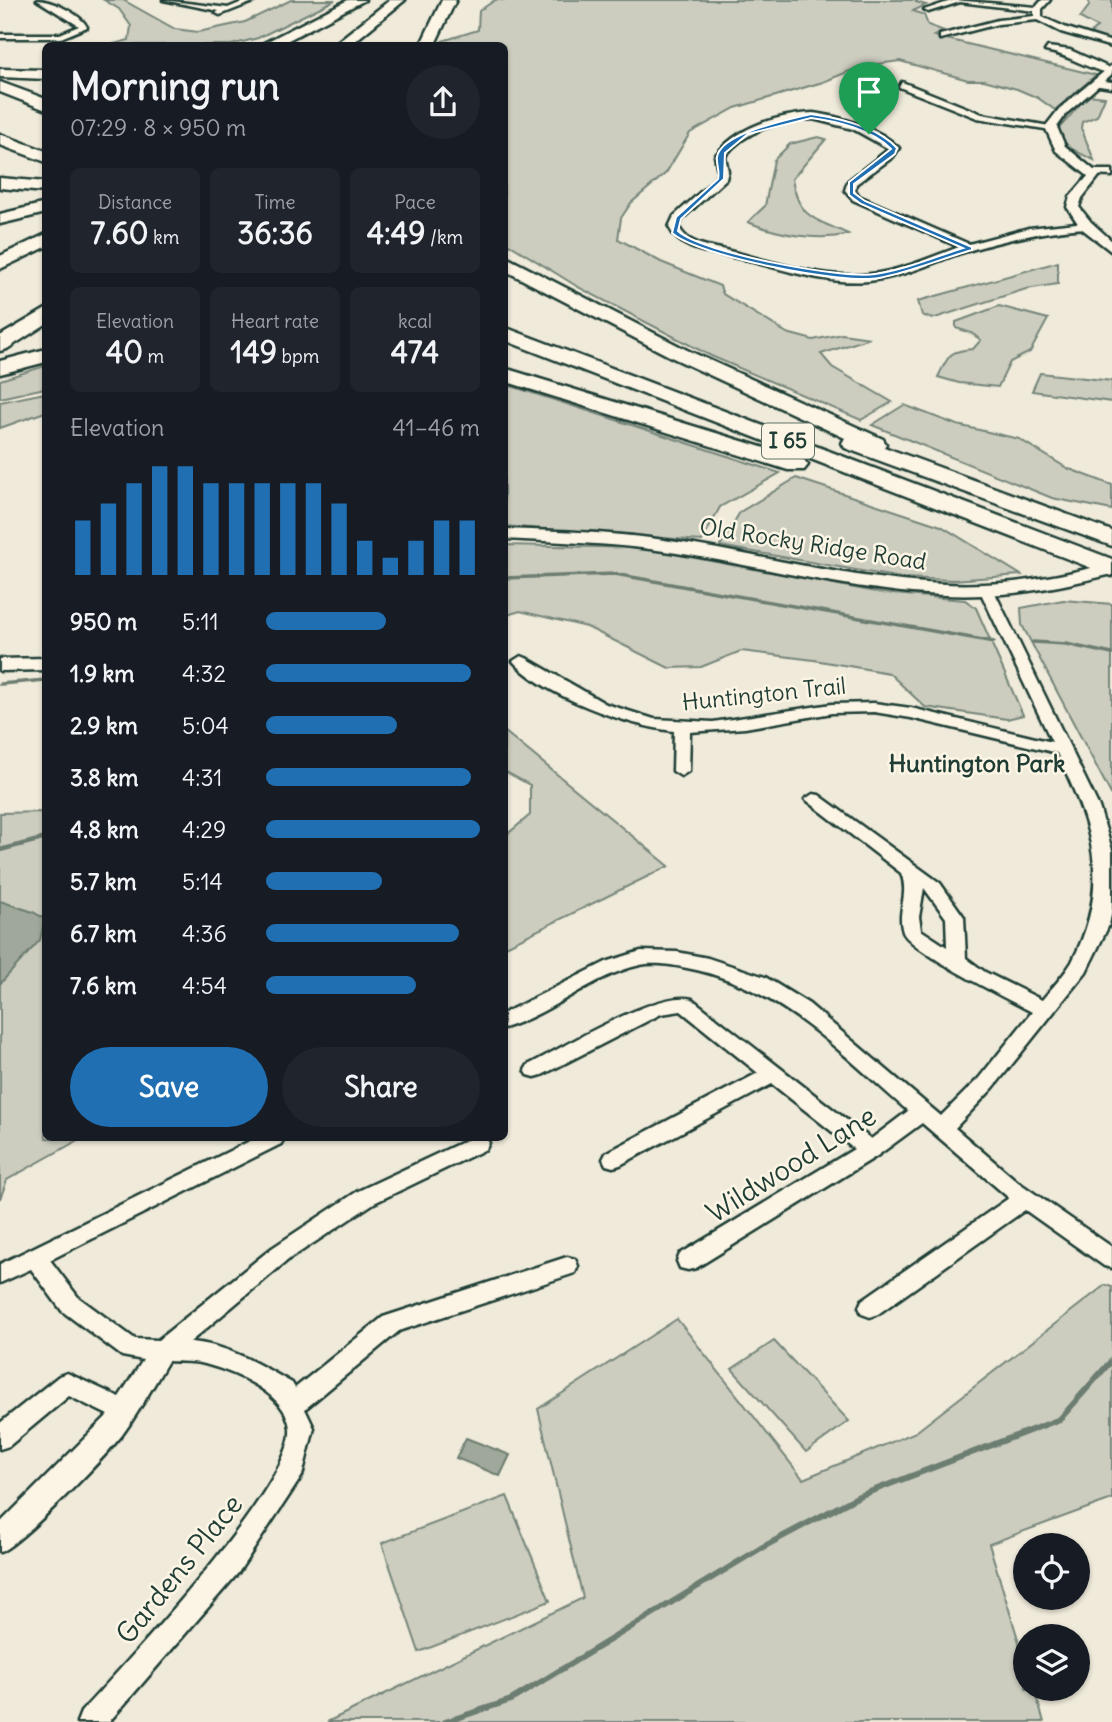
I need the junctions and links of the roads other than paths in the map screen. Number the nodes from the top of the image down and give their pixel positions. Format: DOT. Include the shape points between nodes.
graph roads {
  1 [pos="41,0"];
  2 [pos="167,0"];
  3 [pos="254,0"];
  4 [pos="358,0"];
  5 [pos="364,0"];
  6 [pos="398,0"];
  7 [pos="449,0"];
  8 [pos="959,0"];
  9 [pos="1046,0"];
  10 [pos="1038,9"];
  11 [pos="229,10"];
  12 [pos="928,10"];
  13 [pos="208,19"];
  14 [pos="1038,19"];
  15 [pos="0,36"];
  16 [pos="943,37"];
  17 [pos="273,42"];
  18 [pos="297,42"];
  19 [pos="344,42"];
  20 [pos="429,42"];
  21 [pos="1112,45"];
  22 [pos="1048,49"];
  23 [pos="1111,69"];
  24 [pos="0,73"];
  25 [pos="42,75"];
  26 [pos="1096,83"];
  27 [pos="902,85"];
  28 [pos="1112,85"];
  29 [pos="0,87"];
  30 [pos="42,103"];
  31 [pos="985,103"];
  32 [pos="960,109"];
  33 [pos="1051,127"];
  34 [pos="3,129"];
  35 [pos="42,149"];
  36 [pos="1093,173"];
  37 [pos="1112,173"];
  38 [pos="0,183"];
  39 [pos="42,187"];
  40 [pos="42,209"];
  41 [pos="5,218"];
  42 [pos="1086,225"];
  43 [pos="42,241"];
  44 [pos="1111,247"];
  45 [pos="969,248"];
  46 [pos="508,257"];
  47 [pos="0,263"];
  48 [pos="508,264"];
  49 [pos="536,279"];
  50 [pos="508,314"];
  51 [pos="42,318"];
  52 [pos="508,335"];
  53 [pos="0,345"];
  54 [pos="42,356"];
  55 [pos="0,368"];
  56 [pos="508,375"];
  57 [pos="972,487"];
  58 [pos="508,534"];
  59 [pos="1112,539"];
  60 [pos="1071,552"];
  61 [pos="1112,568"];
  62 [pos="986,589"];
  63 [pos="521,661"];
  64 [pos="42,664"];
  65 [pos="0,665"];
  66 [pos="682,728"];
  67 [pos="1065,750"];
  68 [pos="681,771"];
  69 [pos="813,799"];
  70 [pos="908,870"];
  71 [pos="957,961"];
  72 [pos="1046,1010"];
  73 [pos="508,1019"];
  74 [pos="535,1070"];
  75 [pos="773,1074"];
  76 [pos="921,1112"];
  77 [pos="942,1128"];
  78 [pos="268,1141"];
  79 [pos="479,1143"];
  80 [pos="870,1150"];
  81 [pos="613,1159"];
  82 [pos="1024,1199"];
  83 [pos="36,1256"];
  84 [pos="1112,1259"];
  85 [pos="688,1261"];
  86 [pos="567,1266"];
  87 [pos="0,1274"];
  88 [pos="870,1307"];
  89 [pos="162,1351"];
  90 [pos="292,1405"];
  91 [pos="124,1411"];
  92 [pos="0,1438"];
  93 [pos="0,1540"];
  94 [pos="91,1722"];
  1 -- 15 [label="street" via="83,24 81,28 64,37"];
  2 -- 11 [label="street"];
  3 -- 11 [label="street"];
  4 -- 17 [label="highway"];
  5 -- 18 [label="highway"];
  6 -- 19 [label="highway"];
  7 -- 20 [label="highway"];
  8 -- 10 [label="street"];
  8 -- 12 [label="street"];
  9 -- 10 [label="street"];
  10 -- 14 [label="street"];
  11 -- 13 [label="street"];
  14 -- 16 [label="street" via="998,22"];
  14 -- 21 [label="street"];
  22 -- 23 [label="street" via="1074,53 1089,66"];
  23 -- 26 [label="street"];
  24 -- 25 [label="highway"];
  26 -- 28 [label="street"];
  26 -- 33 [label="street"];
  27 -- 32 [label="street"];
  29 -- 30 [label="highway"];
  31 -- 32 [label="street"];
  32 -- 33 [label="street"];
  33 -- 36 [label="street" via="1060,148"];
  34 -- 35 [label="highway"];
  36 -- 37 [label="street"];
  36 -- 42 [label="street" via="1093,180 1072,204"];
  38 -- 39 [label="highway"];
  40 -- 41 [label="highway"];
  42 -- 44 [label="street"];
  42 -- 45 [label="street" via="1034,229"];
  43 -- 47 [label="highway"];
  45 -- 45 [label="street" via="879,276 847,277 697,245 674,228 678,218 721,179 720,156 732,141 773,124 821,117 886,140 894,148 851,183 856,198"];
  46 -- 49 [label="highway"];
  48 -- 49 [label="highway"];
  49 -- 57 [label="highway" via="680,354"];
  50 -- 57 [label="highway, I 65"];
  51 -- 53 [label="highway"];
  52 -- 60 [label="highway, I 65"];
  54 -- 55 [label="highway"];
  56 -- 60 [label="highway"];
  57 -- 59 [label="highway, I 65"];
  58 -- 62 [label="street, Old Rocky Ridge Road" via="660,544 900,587"];
  60 -- 61 [label="highway, I 65"];
  61 -- 62 [label="street, Old Rocky Ridge Road" via="1067,581"];
  62 -- 67 [label="street"];
  63 -- 66 [label="street, Huntington Trail" via="603,710"];
  64 -- 65 [label="street"];
  66 -- 67 [label="street, Huntington Trail" via="864,707 903,711"];
  66 -- 68 [label="street"];
  67 -- 72 [label="street" via="1103,843 1107,889 1091,946"];
  69 -- 70 [label="street"];
  70 -- 71 [label="street" via="934,887 951,908"];
  70 -- 71 [label="street" via="915,886 912,932"];
  71 -- 72 [label="street" via="978,977"];
  72 -- 77 [label="street"];
  73 -- 76 [label="street" via="641,958 708,965 758,982 802,1009"];
  74 -- 75 [label="street" via="657,1008 685,1004"];
  75 -- 80 [label="street"];
  75 -- 81 [label="street"];
  76 -- 77 [label="street"];
  76 -- 80 [label="street, Wildwood Lane"];
  77 -- 82 [label="street"];
  78 -- 83 [label="street"];
  79 -- 89 [label="street" via="366,1197 280,1254"];
  80 -- 85 [label="street, Wildwood Lane"];
  82 -- 84 [label="street"];
  82 -- 88 [label="street"];
  83 -- 87 [label="street"];
  83 -- 89 [label="street" via="70,1304 130,1349"];
  86 -- 90 [label="street" via="391,1324"];
  89 -- 90 [label="street" via="203,1353 243,1367 284,1390"];
  89 -- 91 [label="street"];
  90 -- 94 [label="street, Gardens Place" via="302,1428 293,1468 229,1564"];
  91 -- 92 [label="street" via="67,1383"];
  91 -- 93 [label="street" via="112,1429"];
}
